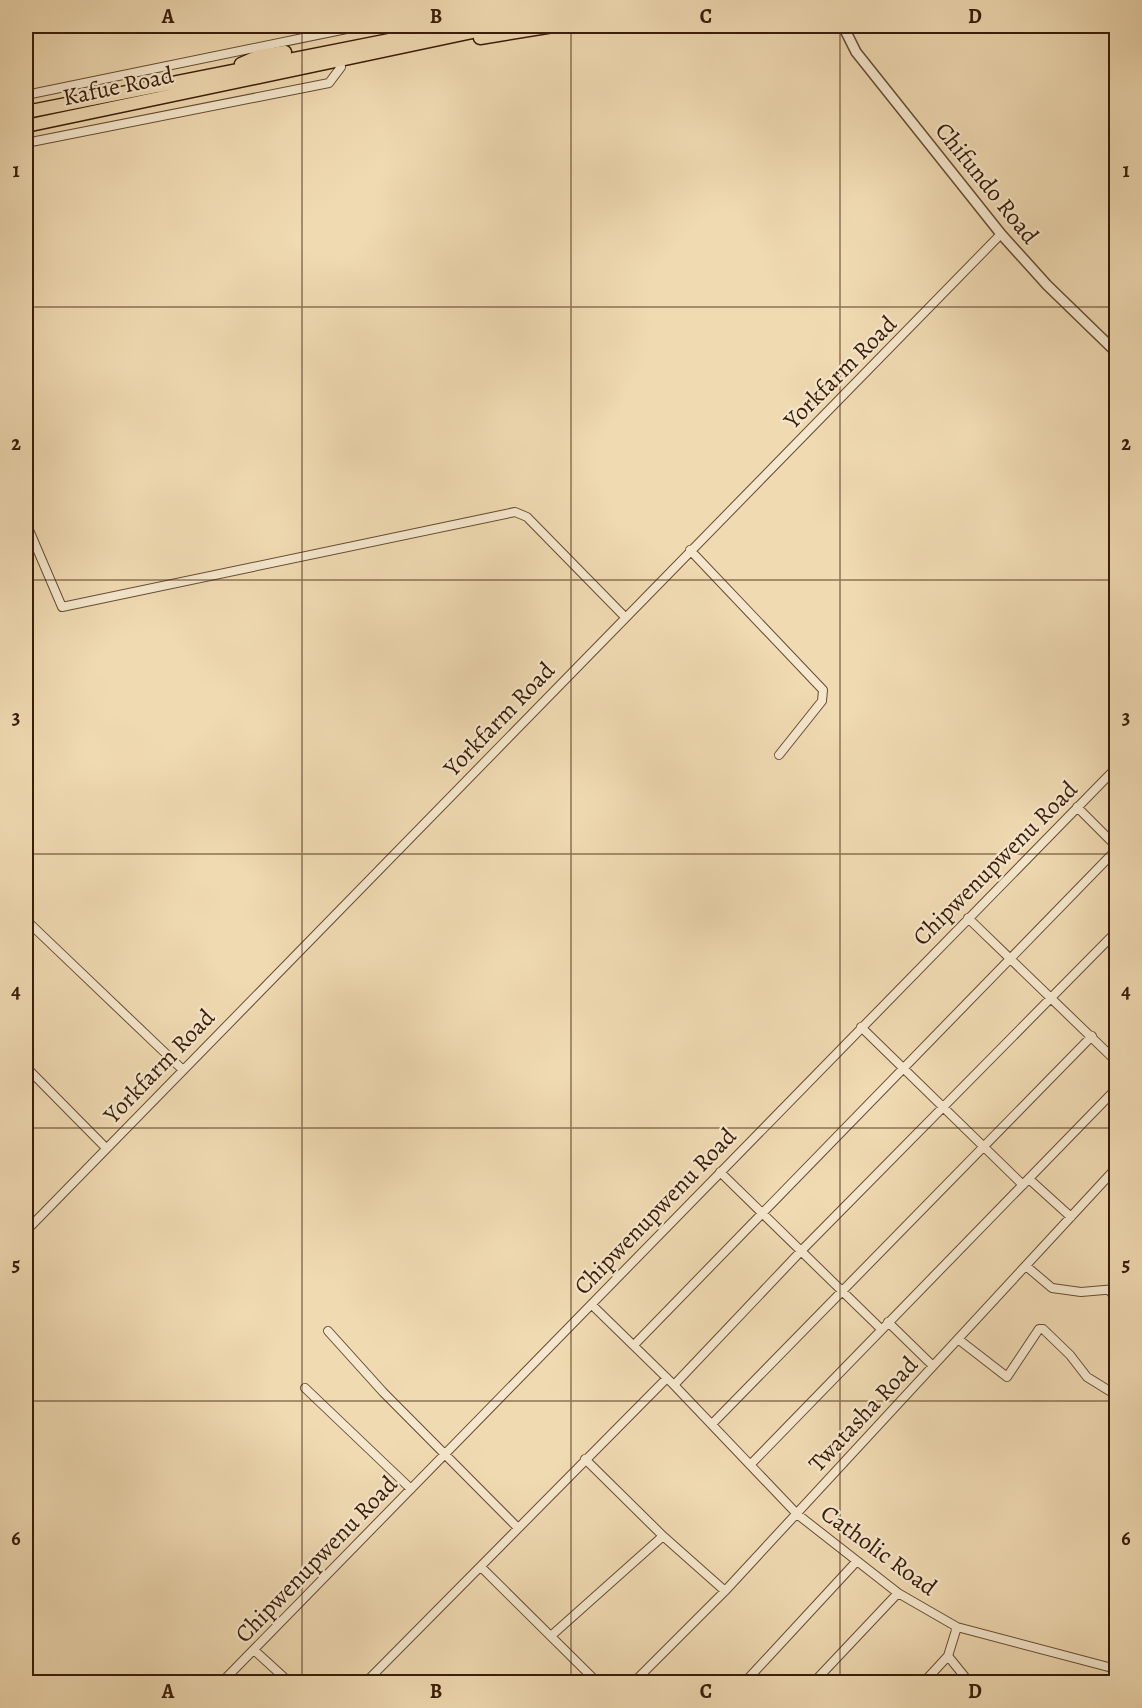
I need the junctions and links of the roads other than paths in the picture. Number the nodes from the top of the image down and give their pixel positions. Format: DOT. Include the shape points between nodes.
graph roads {
  1 [pos="361,26"];
  2 [pos="427,26"];
  3 [pos="460,26"];
  4 [pos="501,26"];
  5 [pos="553,26"];
  6 [pos="843,26"];
  7 [pos="405,27"];
  8 [pos="180,65"];
  9 [pos="341,67"];
  10 [pos="219,80"];
  11 [pos="171,84"];
  12 [pos="55,89"];
  13 [pos="26,95"];
  14 [pos="53,107"];
  15 [pos="26,112"];
  16 [pos="26,126"];
  17 [pos="26,143"];
  18 [pos="1001,234"];
  19 [pos="1116,352"];
  20 [pos="26,523"];
  21 [pos="690,550"];
  22 [pos="625,617"];
  23 [pos="779,755"];
  24 [pos="1116,768"];
  25 [pos="1077,807"];
  26 [pos="1116,848"];
  27 [pos="968,918"];
  28 [pos="26,920"];
  29 [pos="1116,932"];
  30 [pos="1010,960"];
  31 [pos="1051,998"];
  32 [pos="861,1027"];
  33 [pos="1092,1036"];
  34 [pos="1116,1061"];
  35 [pos="26,1067"];
  36 [pos="903,1069"];
  37 [pos="183,1070"];
  38 [pos="1116,1089"];
  39 [pos="943,1107"];
  40 [pos="983,1146"];
  41 [pos="106,1148"];
  42 [pos="1116,1168"];
  43 [pos="720,1172"];
  44 [pos="1026,1182"];
  45 [pos="762,1213"];
  46 [pos="1071,1217"];
  47 [pos="27,1227"];
  48 [pos="802,1250"];
  49 [pos="1026,1266"];
  50 [pos="842,1290"];
  51 [pos="1113,1290"];
  52 [pos="1116,1299"];
  53 [pos="592,1305"];
  54 [pos="888,1322"];
  55 [pos="881,1329"];
  56 [pos="328,1331"];
  57 [pos="958,1339"];
  58 [pos="634,1345"];
  59 [pos="933,1366"];
  60 [pos="667,1378"];
  61 [pos="674,1385"];
  62 [pos="305,1388"];
  63 [pos="1116,1395"];
  64 [pos="712,1424"];
  65 [pos="445,1455"];
  66 [pos="585,1459"];
  67 [pos="751,1464"];
  68 [pos="411,1489"];
  69 [pos="797,1514"];
  70 [pos="518,1528"];
  71 [pos="663,1536"];
  72 [pos="856,1562"];
  73 [pos="481,1567"];
  74 [pos="725,1591"];
  75 [pos="898,1593"];
  76 [pos="957,1627"];
  77 [pos="552,1635"];
  78 [pos="254,1650"];
  79 [pos="948,1656"];
  80 [pos="1116,1669"];
  81 [pos="222,1683"];
  82 [pos="289,1683"];
  83 [pos="366,1683"];
  84 [pos="597,1683"];
  85 [pos="634,1683"];
  86 [pos="745,1683"];
  87 [pos="814,1683"];
  88 [pos="924,1683"];
  89 [pos="969,1683"];
  1 -- 8 [label="street"];
  2 -- 7 [label="main road, Kafue Road"];
  3 -- 10 [label="main road, Kafue Road"];
  4 -- 10 [label="main road, Kafue Road"];
  5 -- 9 [label="main road, Kafue Road"];
  6 -- 18 [label="street, Chifundo Road" via="861,59"];
  7 -- 10 [label="main road, Kafue Road" via="259,56"];
  8 -- 11 [label="street"];
  8 -- 12 [label="street"];
  9 -- 10 [label="main road, Kafue Road" via="260,84"];
  9 -- 17 [label="street" via="329,83"];
  10 -- 11 [label="main road, Kafue Road"];
  10 -- 16 [label="main road, Kafue Road"];
  11 -- 14 [label="main road, Kafue Road"];
  12 -- 13 [label="street"];
  12 -- 14 [label="street"];
  14 -- 15 [label="main road, Kafue Road"];
  18 -- 19 [label="street, Chifundo Road"];
  18 -- 21 [label="street, Yorkfarm Road"];
  20 -- 22 [label="street" via="62,607 515,512 528,517"];
  21 -- 22 [label="street, Yorkfarm Road"];
  21 -- 23 [label="street" via="823,690 822,701"];
  22 -- 37 [label="street, Yorkfarm Road"];
  24 -- 25 [label="street, Chipwenupwenu Road"];
  25 -- 26 [label="street"];
  25 -- 27 [label="street, Chipwenupwenu Road"];
  26 -- 30 [label="street"];
  27 -- 30 [label="street"];
  27 -- 32 [label="street, Chipwenupwenu Road"];
  28 -- 37 [label="street"];
  29 -- 31 [label="street"];
  30 -- 31 [label="street"];
  30 -- 36 [label="street"];
  31 -- 33 [label="street"];
  31 -- 39 [label="street"];
  32 -- 36 [label="street"];
  32 -- 43 [label="street, Chipwenupwenu Road"];
  33 -- 34 [label="street"];
  33 -- 40 [label="street"];
  35 -- 41 [label="street"];
  36 -- 39 [label="street"];
  36 -- 45 [label="street"];
  37 -- 41 [label="street, Yorkfarm Road"];
  38 -- 44 [label="street"];
  39 -- 40 [label="street"];
  39 -- 48 [label="street"];
  40 -- 44 [label="street"];
  40 -- 50 [label="street"];
  41 -- 47 [label="street, Yorkfarm Road"];
  42 -- 46 [label="street, Twatasha Road"];
  43 -- 45 [label="street"];
  43 -- 53 [label="street, Chipwenupwenu Road"];
  44 -- 46 [label="street"];
  44 -- 54 [label="street"];
  45 -- 48 [label="street"];
  45 -- 58 [label="street"];
  46 -- 49 [label="street, Twatasha Road"];
  48 -- 50 [label="street"];
  48 -- 61 [label="street"];
  49 -- 51 [label="street" via="1052,1288 1081,1292"];
  49 -- 57 [label="street, Twatasha Road"];
  50 -- 55 [label="street"];
  50 -- 64 [label="street"];
  51 -- 52 [label="street"];
  53 -- 58 [label="street, Catholic Road"];
  53 -- 65 [label="street, Chipwenupwenu Road"];
  54 -- 55 [label="street"];
  54 -- 59 [label="street"];
  55 -- 67 [label="street"];
  56 -- 65 [label="street"];
  57 -- 59 [label="street, Twatasha Road"];
  57 -- 63 [label="street" via="1007,1377 1039,1329 1043,1329 1087,1377"];
  58 -- 60 [label="street, Catholic Road"];
  59 -- 69 [label="street, Twatasha Road"];
  60 -- 61 [label="street, Catholic Road"];
  60 -- 66 [label="street"];
  61 -- 64 [label="street, Catholic Road"];
  62 -- 68 [label="street"];
  64 -- 67 [label="street, Catholic Road"];
  65 -- 68 [label="street, Chipwenupwenu Road"];
  65 -- 70 [label="street"];
  66 -- 70 [label="street"];
  66 -- 71 [label="street"];
  67 -- 69 [label="street, Catholic Road"];
  68 -- 78 [label="street, Chipwenupwenu Road"];
  69 -- 72 [label="street, Catholic Road"];
  69 -- 74 [label="street, Twatasha Road"];
  70 -- 73 [label="street"];
  71 -- 74 [label="street"];
  71 -- 77 [label="street"];
  72 -- 75 [label="street, Catholic Road"];
  72 -- 86 [label="street"];
  73 -- 77 [label="street"];
  73 -- 83 [label="street"];
  74 -- 85 [label="street, Twatasha Road"];
  75 -- 76 [label="street, Catholic Road"];
  75 -- 87 [label="street"];
  76 -- 79 [label="street"];
  76 -- 80 [label="street, Catholic Road"];
  77 -- 84 [label="street"];
  78 -- 81 [label="street, Chipwenupwenu Road"];
  78 -- 82 [label="street"];
  79 -- 88 [label="street"];
  79 -- 89 [label="street"];
}
